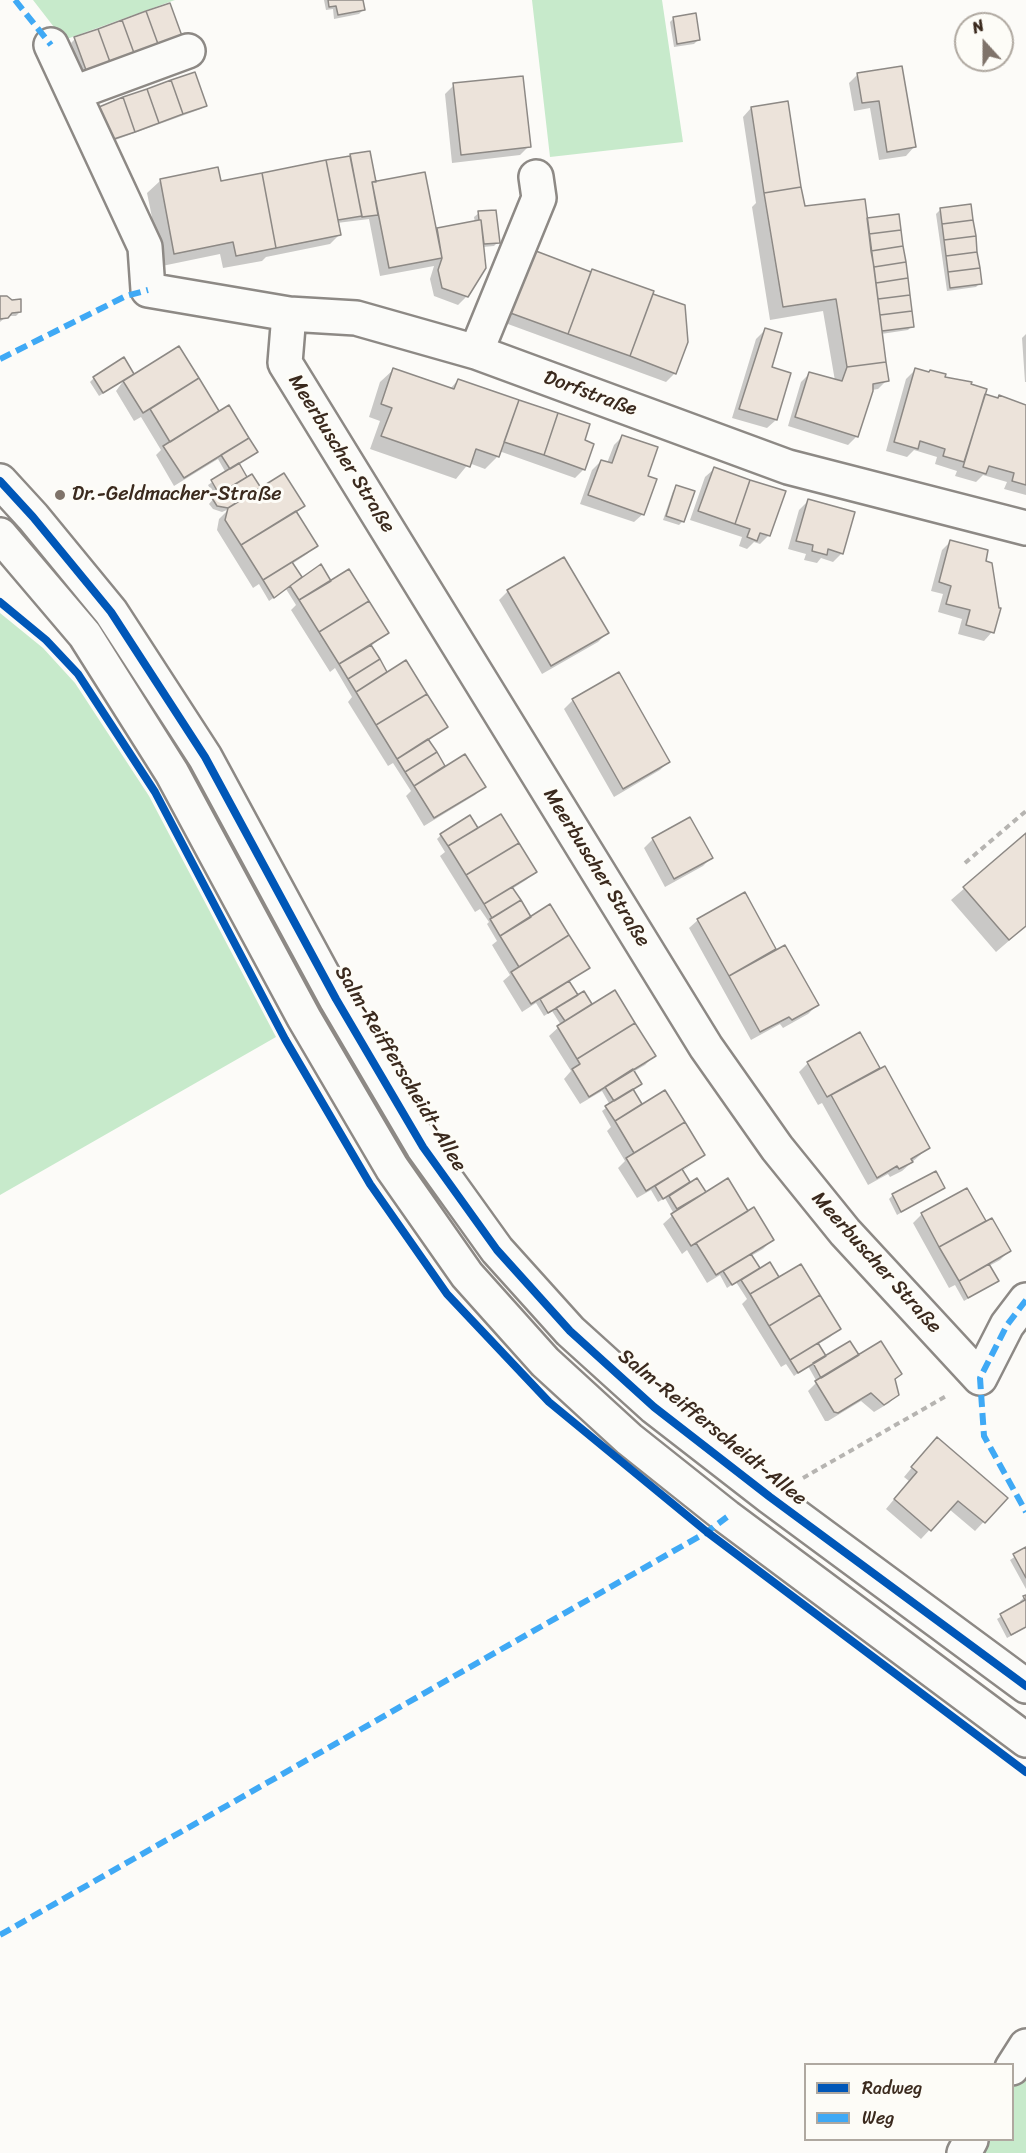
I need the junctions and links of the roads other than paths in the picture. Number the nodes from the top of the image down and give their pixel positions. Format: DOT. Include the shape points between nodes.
graph roads {
  1 [pos="51,45"];
  2 [pos="188,51"];
  3 [pos="74,93"];
  4 [pos="536,177"];
  5 [pos="289,314"];
  6 [pos="476,352"];
  7 [pos="0,481"];
  8 [pos="1026,528"];
  9 [pos="0,535"];
  10 [pos="1026,1300"];
  11 [pos="1026,1686"];
  12 [pos="1026,1740"];
  13 [pos="1026,2046"];
  14 [pos="1014,2065"];
  1 -- 3 [label="street"];
  2 -- 3 [label="street"];
  3 -- 5 [label="street, Dorfstraße" via="146,247 148,290"];
  4 -- 6 [label="street" via="540,198"];
  5 -- 6 [label="street, Dorfstraße" via="356,318"];
  5 -- 10 [label="street, Meerbuscher Straße" via="285,363 706,1047 777,1148 844,1232 981,1378 1007,1325"];
  6 -- 8 [label="street, Dorfstraße" via="788,467"];
  7 -- 11 [label="street, Salm-Reifferscheidt-Allee" via="111,612 205,757 336,999 423,1147 497,1250 570,1331 654,1407"];
  9 -- 12 [label="street" via="85,635 172,773 304,1018 392,1168 467,1275 545,1362 629,1439"];
  13 -- 14 [label="street"];
}
